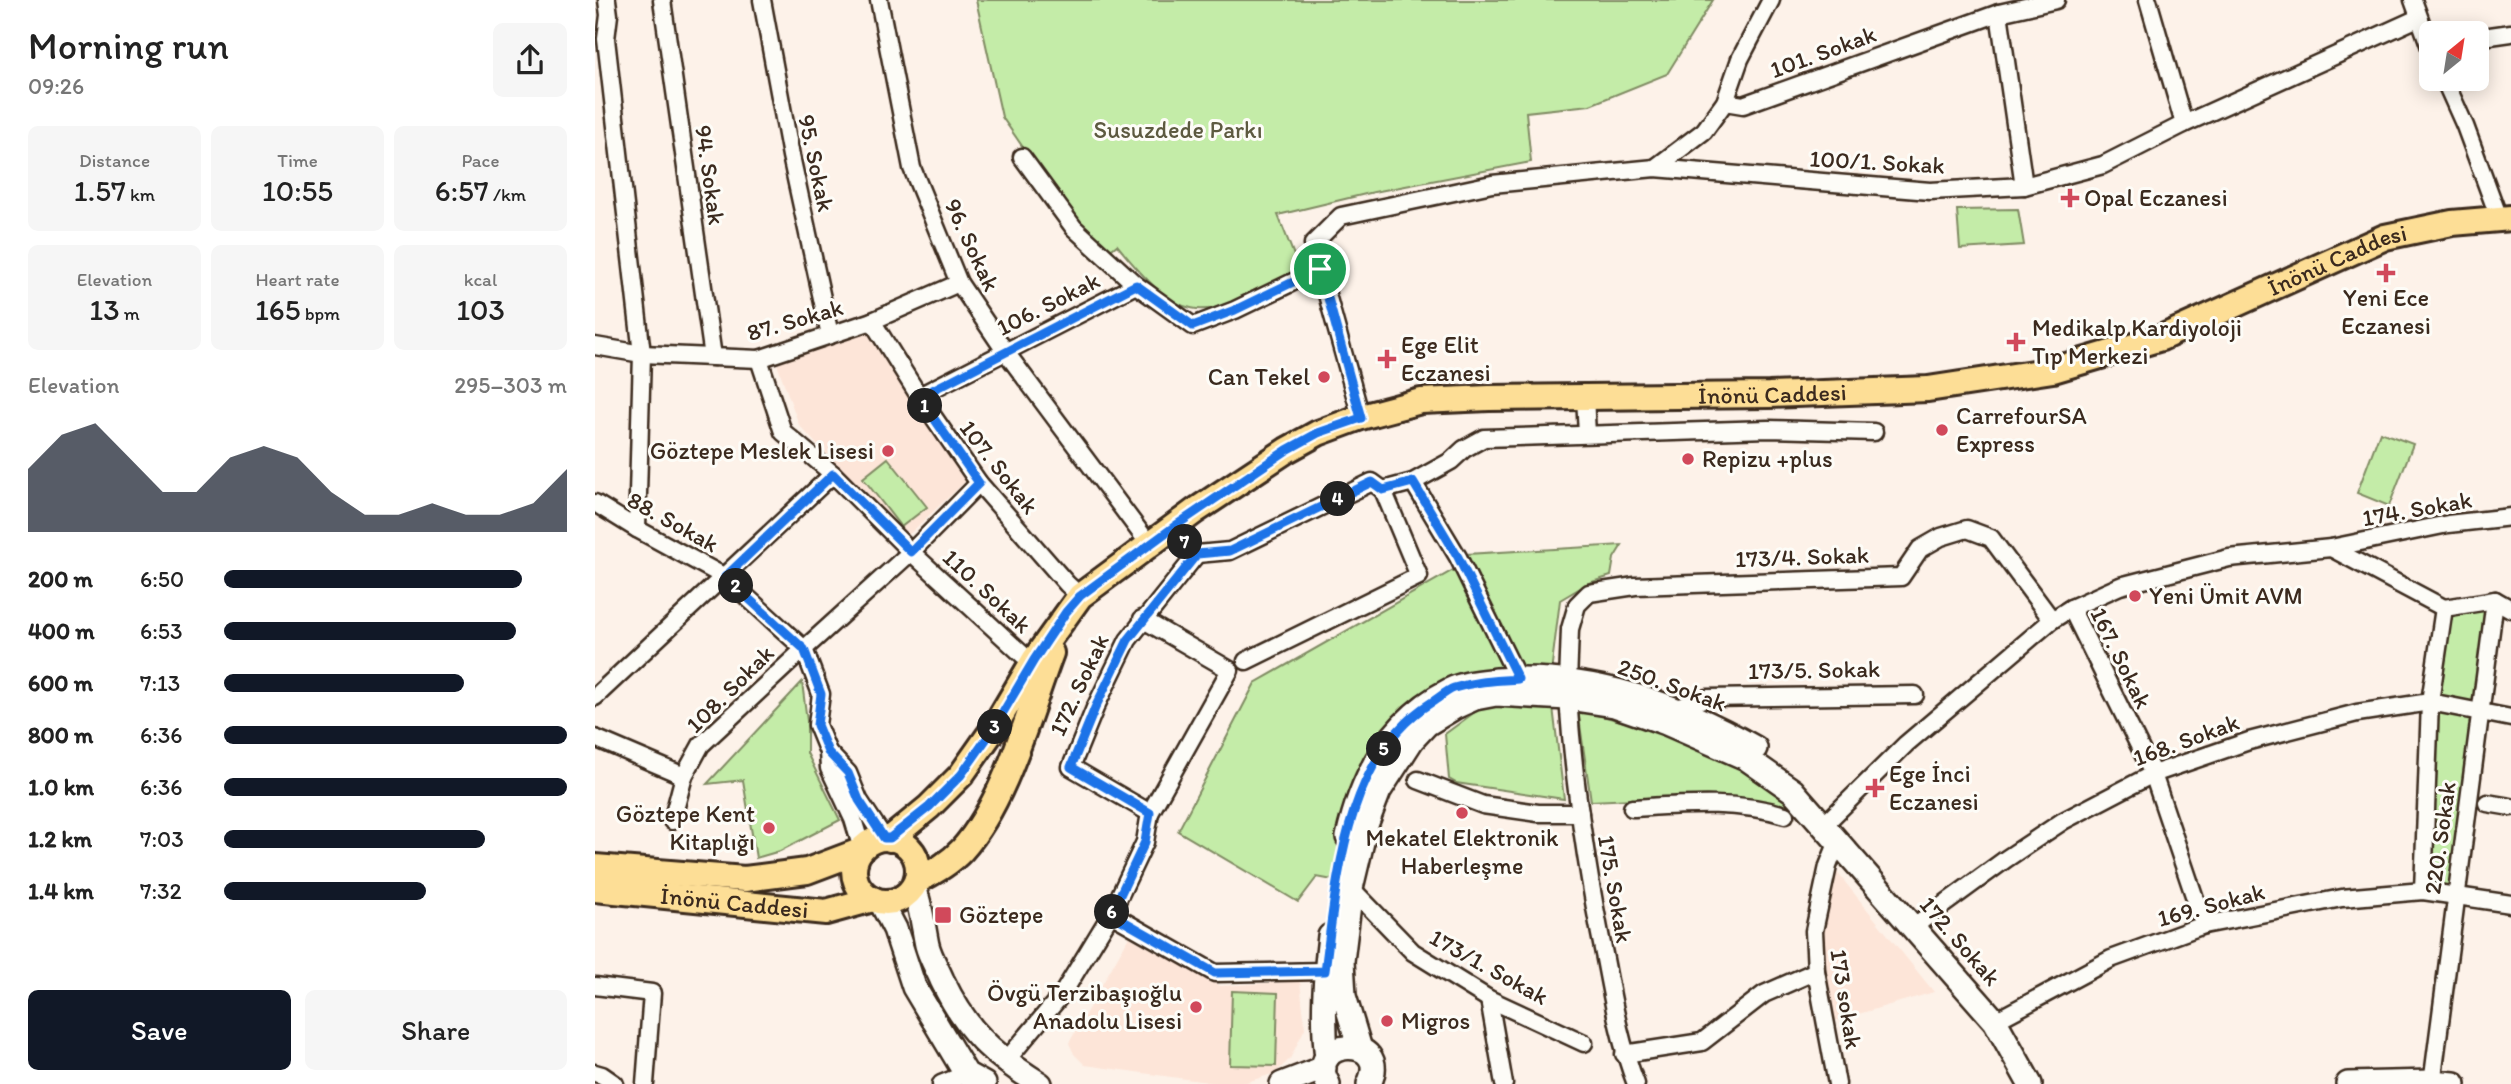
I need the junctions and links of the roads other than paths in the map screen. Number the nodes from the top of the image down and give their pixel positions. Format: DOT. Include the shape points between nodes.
graph roads {
  1 [pos="607,0"];
  2 [pos="662,0"];
  3 [pos="762,0"];
  4 [pos="879,0"];
  5 [pos="1771,0"];
  6 [pos="2056,0"];
  7 [pos="2148,0"];
  8 [pos="2413,0"];
  9 [pos="1999,13"];
  10 [pos="2418,18"];
  11 [pos="2419,21"];
  12 [pos="2511,33"];
  13 [pos="2489,36"];
  14 [pos="603,74"];
  15 [pos="2449,91"];
  16 [pos="1725,102"];
  17 [pos="2184,124"];
  18 [pos="1704,131"];
  19 [pos="1022,157"];
  20 [pos="1655,168"];
  21 [pos="1682,169"];
  22 [pos="2024,186"];
  23 [pos="2505,218"];
  24 [pos="1320,269"];
  25 [pos="959,283"];
  26 [pos="1136,285"];
  27 [pos="872,321"];
  28 [pos="830,335"];
  29 [pos="595,346"];
  30 [pos="1005,351"];
  31 [pos="642,354"];
  32 [pos="713,357"];
  33 [pos="759,359"];
  34 [pos="919,397"];
  35 [pos="1585,397"];
  36 [pos="1361,418"];
  37 [pos="1874,432"];
  38 [pos="1587,434"];
  39 [pos="833,474"];
  40 [pos="1413,482"];
  41 [pos="979,483"];
  42 [pos="1383,490"];
  43 [pos="595,503"];
  44 [pos="2511,517"];
  45 [pos="1175,526"];
  46 [pos="638,529"];
  47 [pos="1149,544"];
  48 [pos="2331,548"];
  49 [pos="911,552"];
  50 [pos="1197,554"];
  51 [pos="725,577"];
  52 [pos="2495,600"];
  53 [pos="1073,604"];
  54 [pos="2071,608"];
  55 [pos="2444,608"];
  56 [pos="2511,609"];
  57 [pos="1142,620"];
  58 [pos="2052,620"];
  59 [pos="804,649"];
  60 [pos="1034,660"];
  61 [pos="1246,661"];
  62 [pos="1518,679"];
  63 [pos="1568,690"];
  64 [pos="1915,695"];
  65 [pos="595,697"];
  66 [pos="2430,702"];
  67 [pos="2480,713"];
  68 [pos="1670,716"];
  69 [pos="2511,718"];
  70 [pos="595,738"];
  71 [pos="828,752"];
  72 [pos="2153,774"];
  73 [pos="684,776"];
  74 [pos="1418,780"];
  75 [pos="2487,803"];
  76 [pos="2511,807"];
  77 [pos="1632,808"];
  78 [pos="1150,813"];
  79 [pos="1580,813"];
  80 [pos="1785,815"];
  81 [pos="1830,819"];
  82 [pos="672,821"];
  83 [pos="1838,841"];
  84 [pos="874,844"];
  85 [pos="595,867"];
  86 [pos="916,884"];
  87 [pos="1351,888"];
  88 [pos="595,889"];
  89 [pos="2423,891"];
  90 [pos="2455,896"];
  91 [pos="877,901"];
  92 [pos="2511,904"];
  93 [pos="1111,914"];
  94 [pos="2204,925"];
  95 [pos="1913,927"];
  96 [pos="1325,971"];
  97 [pos="1816,971"];
  98 [pos="595,986"];
  99 [pos="1489,999"];
  100 [pos="1995,1021"];
  101 [pos="1584,1043"];
  102 [pos="1624,1054"];
  103 [pos="1005,1062"];
  104 [pos="1327,1070"];
  105 [pos="1372,1071"];
  106 [pos="595,1073"];
  107 [pos="975,1079"];
  108 [pos="2440,1083"];
  109 [pos="615,1084"];
  110 [pos="645,1084"];
  111 [pos="941,1084"];
  112 [pos="1039,1084"];
  113 [pos="1283,1084"];
  114 [pos="1504,1084"];
  115 [pos="1636,1084"];
  116 [pos="1837,1084"];
  117 [pos="2030,1084"];
  118 [pos="2348,1084"];
  1 -- 14 [label="street"];
  2 -- 32 [label="street, 94. Sokak"];
  3 -- 28 [label="street, 95. Sokak"];
  4 -- 25 [label="street, 96. Sokak" via="912,167"];
  5 -- 16 [label="street" via="1740,59"];
  6 -- 9 [label="street, 101. Sokak"];
  7 -- 17 [label="street"];
  8 -- 10 [label="street"];
  9 -- 16 [label="street, 101. Sokak" via="1743,105"];
  9 -- 22 [label="street"];
  10 -- 11 [label="street"];
  10 -- 17 [label="street, 100/1. Sokak"];
  12 -- 13 [label="street"];
  14 -- 31 [label="street"];
  15 -- 23 [label="street"];
  16 -- 18 [label="street"];
  17 -- 22 [label="street, 100/1. Sokak" via="2103,165"];
  18 -- 20 [label="street"];
  18 -- 21 [label="street"];
  19 -- 26 [label="street" via="1074,228"];
  20 -- 21 [label="street, 100/1. Sokak"];
  20 -- 24 [label="street, 100/1. Sokak" via="1492,184 1341,216 1313,244"];
  21 -- 22 [label="street, 100/1. Sokak" via="1930,191"];
  23 -- 35 [label="main road, İnönü Caddesi" via="2385,237 2161,338 2053,370 1928,390"];
  24 -- 26 [label="street, 106. Sokak" via="1193,326"];
  24 -- 36 [label="street"];
  25 -- 27 [label="street, 87. Sokak"];
  25 -- 30 [label="street, 96. Sokak"];
  26 -- 30 [label="street, 106. Sokak"];
  27 -- 28 [label="street, 87. Sokak"];
  27 -- 34 [label="street, 107. Sokak"];
  28 -- 33 [label="street, 87. Sokak"];
  29 -- 31 [label="street, 87. Sokak"];
  30 -- 34 [label="street, 106. Sokak"];
  30 -- 47 [label="street, 96. Sokak"];
  31 -- 32 [label="street, 87. Sokak"];
  31 -- 46 [label="street"];
  32 -- 33 [label="street, 87. Sokak"];
  33 -- 39 [label="street, 110. Sokak" via="783,432"];
  34 -- 41 [label="street, 107. Sokak"];
  35 -- 36 [label="main road, İnönü Caddesi" via="1421,401"];
  35 -- 38 [label="street"];
  36 -- 45 [label="main road, İnönü Caddesi" via="1287,450"];
  37 -- 38 [label="street" via="1768,429"];
  38 -- 40 [label="street" via="1484,438"];
  39 -- 49 [label="street, 110. Sokak"];
  39 -- 51 [label="street"];
  40 -- 42 [label="street"];
  40 -- 62 [label="street" via="1458,557"];
  41 -- 49 [label="street, 108. Sokak"];
  41 -- 53 [label="street, 107. Sokak" via="1067,584"];
  42 -- 50 [label="street" via="1372,482 1230,551"];
  42 -- 61 [label="street" via="1419,576"];
  43 -- 46 [label="street, 88. Sokak"];
  44 -- 48 [label="street, 174. Sokak" via="2448,524"];
  45 -- 47 [label="main road, İnönü Caddesi"];
  45 -- 50 [label="street"];
  46 -- 51 [label="street, 88. Sokak"];
  47 -- 53 [label="main road, İnönü Caddesi"];
  48 -- 54 [label="street, 174. Sokak" via="2229,558 2120,586"];
  48 -- 55 [label="street"];
  49 -- 59 [label="street, 108. Sokak"];
  49 -- 60 [label="street, 110. Sokak" via="1023,655"];
  50 -- 57 [label="street, 172. Sokak"];
  51 -- 59 [label="street, 88. Sokak"];
  51 -- 65 [label="street"];
  52 -- 55 [label="street"];
  52 -- 56 [label="street"];
  52 -- 67 [label="street, 220. Sokak"];
  53 -- 60 [label="main road, İnönü Caddesi"];
  53 -- 86 [label="main road" via="1004,780 982,822 961,850"];
  54 -- 58 [label="street, 174. Sokak"];
  54 -- 72 [label="street, 167. Sokak"];
  55 -- 66 [label="street, 220. Sokak"];
  57 -- 78 [label="street, 172. Sokak" via="1098,702 1071,767"];
  57 -- 78 [label="street, 172. Sokak" via="1230,670"];
  58 -- 63 [label="street, 173/4. Sokak" via="1991,538 1967,528 1920,549 1901,577 1635,586 1589,593 1577,605 1570,629"];
  58 -- 81 [label="street, 174. Sokak" via="1906,744"];
  59 -- 71 [label="street, 88. Sokak" via="821,694 817,725"];
  59 -- 73 [label="street, 108. Sokak" via="701,745"];
  60 -- 84 [label="main road, İnönü Caddesi" via="961,775 929,807"];
  62 -- 63 [label="main road, 250. Sokak"];
  62 -- 96 [label="main road, 250. Sokak" via="1473,682 1451,689 1396,732 1379,755 1367,774 1352,821"];
  63 -- 68 [label="main road, 250. Sokak"];
  63 -- 79 [label="street, 175. Sokak"];
  63 -- 87 [label="main road, 250. Sokak" via="1475,698 1427,724 1379,791"];
  64 -- 68 [label="street, 173/5. Sokak" via="1707,698"];
  66 -- 67 [label="street, 168. Sokak"];
  66 -- 72 [label="street, 168. Sokak" via="2357,713 2276,734"];
  66 -- 89 [label="street, 220. Sokak"];
  67 -- 69 [label="street, 168. Sokak"];
  67 -- 90 [label="street, 220. Sokak"];
  68 -- 81 [label="main road, 250. Sokak" via="1727,732 1777,761 1807,784"];
  68 -- 83 [label="main road, 250. Sokak" via="1746,758 1793,791"];
  70 -- 73 [label="street"];
  71 -- 84 [label="street, 88. Sokak" via="848,773"];
  71 -- 84 [label="street, 88. Sokak" via="829,768 853,818"];
  72 -- 94 [label="street, 167. Sokak"];
  72 -- 95 [label="street, 168. Sokak" via="2063,821"];
  73 -- 82 [label="street, 108. Sokak"];
  74 -- 79 [label="street" via="1483,805"];
  75 -- 76 [label="street"];
  77 -- 80 [label="street" via="1709,804"];
  78 -- 93 [label="street" via="1145,842"];
  79 -- 102 [label="street, 175. Sokak" via="1589,883"];
  81 -- 83 [label="main road"];
  83 -- 95 [label="main road, 172. Sokak"];
  83 -- 97 [label="street, 173 sokak" via="1814,931"];
  84 -- 85 [label="main road, İnönü Caddesi" via="807,871 745,879"];
  84 -- 86 [label="main road" via="907,845 918,864"];
  84 -- 91 [label="main road" via="854,870 860,889"];
  86 -- 91 [label="main road" via="894,902"];
  86 -- 103 [label="main road" via="928,947 953,1003 968,1027"];
  87 -- 99 [label="street, 173/1. Sokak" via="1413,952"];
  87 -- 105 [label="main road, 250. Sokak" via="1342,979"];
  88 -- 91 [label="main road, İnönü Caddesi" via="826,912"];
  89 -- 90 [label="street, 169. Sokak"];
  89 -- 94 [label="street, 169. Sokak" via="2342,898"];
  90 -- 92 [label="street, 169. Sokak"];
  90 -- 108 [label="street, 220. Sokak"];
  91 -- 107 [label="main road" via="895,929 914,987"];
  93 -- 96 [label="street" via="1215,973"];
  93 -- 103 [label="street" via="1063,993"];
  94 -- 100 [label="street, 169. Sokak" via="2112,959"];
  95 -- 100 [label="main road, 172. Sokak"];
  96 -- 104 [label="main road, 250. Sokak"];
  97 -- 102 [label="street" via="1764,994 1702,1042"];
  97 -- 116 [label="street, 173 sokak"];
  98 -- 110 [label="street" via="652,993"];
  99 -- 101 [label="street, 173/1. Sokak"];
  99 -- 114 [label="street"];
  100 -- 117 [label="main road, 172. Sokak"];
  102 -- 115 [label="street, 175. Sokak"];
  103 -- 112 [label="main road"];
  104 -- 105 [label="main road" via="1332,1052 1346,1046"];
  104 -- 113 [label="main road"];
  106 -- 109 [label="street"];
  107 -- 111 [label="street"];
  108 -- 118 [label="main road"];
}
